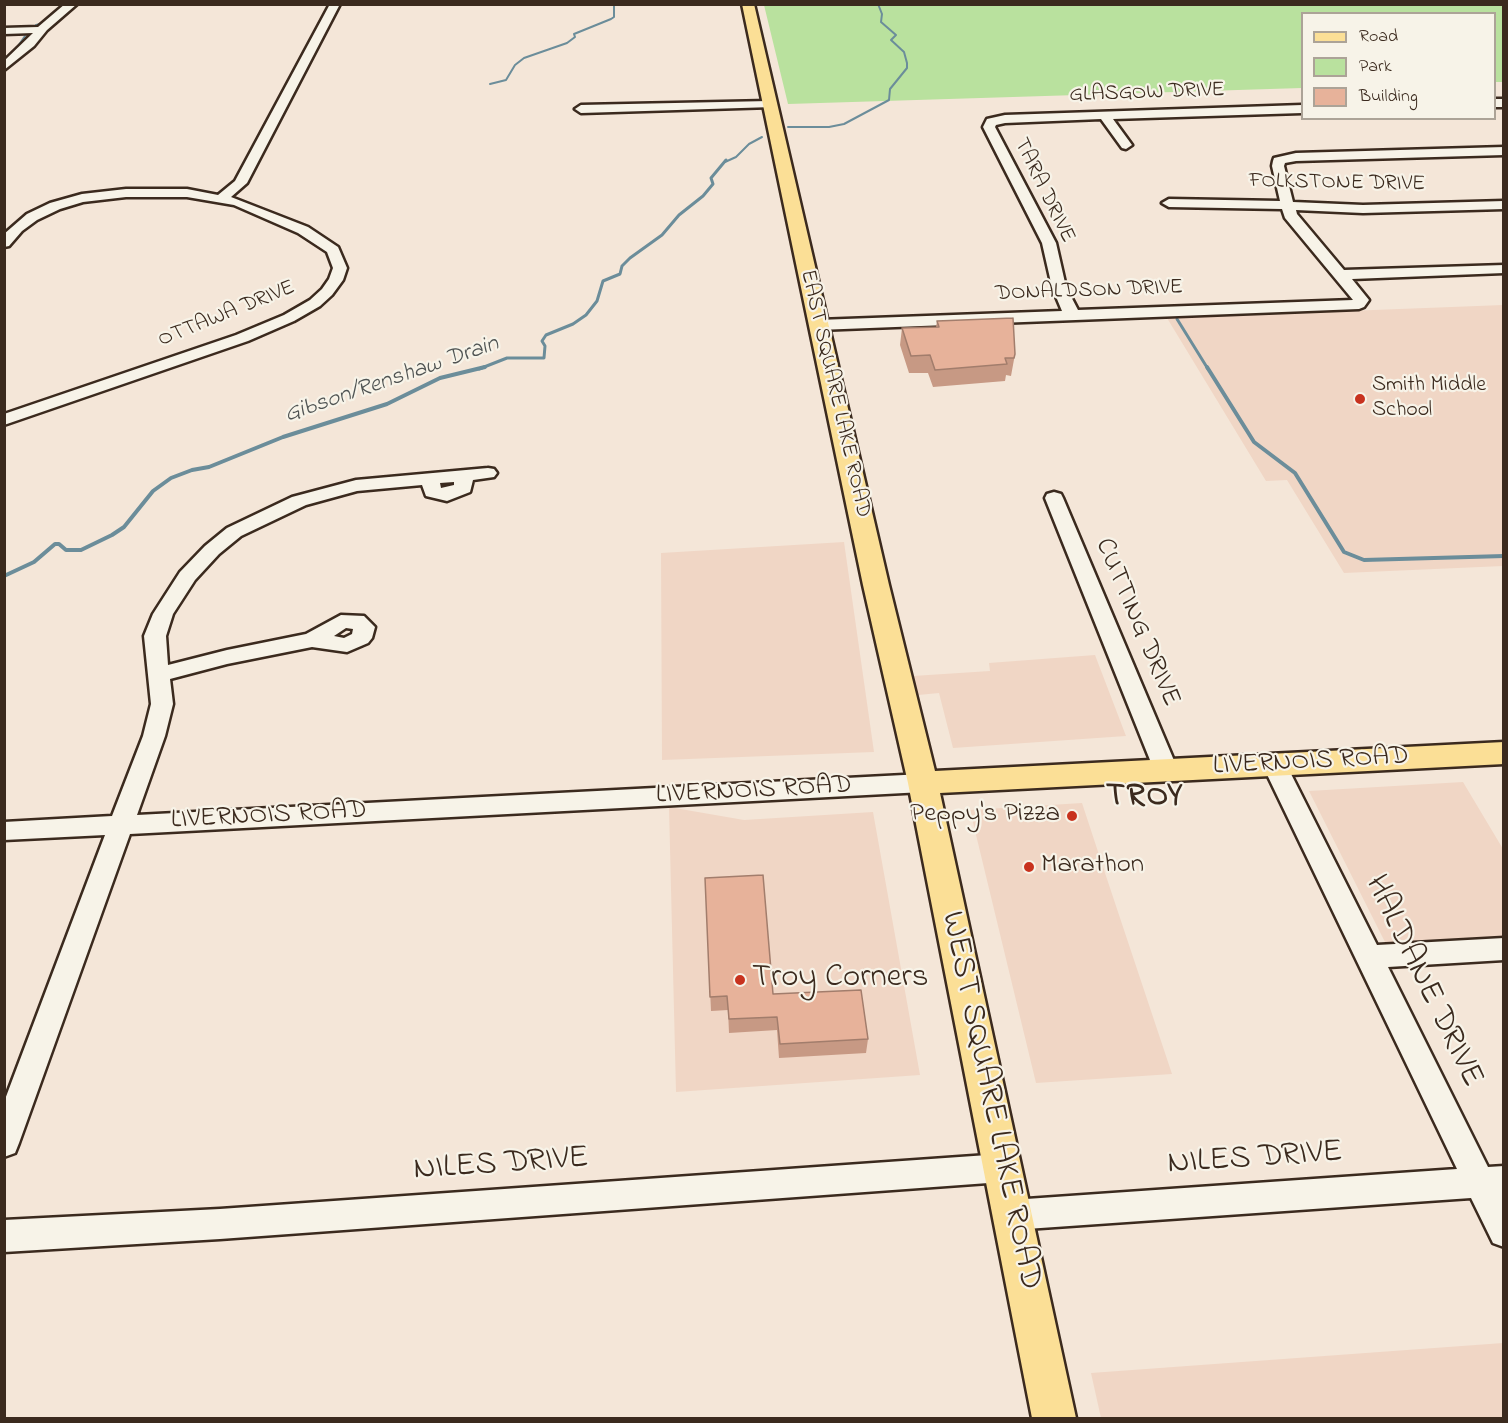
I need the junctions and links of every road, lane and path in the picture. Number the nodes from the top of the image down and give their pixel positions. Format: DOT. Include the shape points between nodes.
graph roads {
  1 [pos="72,4"];
  2 [pos="335,4"];
  3 [pos="748,4"];
  4 [pos="41,30"];
  5 [pos="4,31"];
  6 [pos="4,67"];
  7 [pos="769,105"];
  8 [pos="581,109"];
  9 [pos="1301,109"];
  10 [pos="1104,115"];
  11 [pos="992,121"];
  12 [pos="1126,145"];
  13 [pos="1503,151"];
  14 [pos="222,198"];
  15 [pos="1169,203"];
  16 [pos="1503,205"];
  17 [pos="1288,206"];
  18 [pos="4,243"];
  19 [pos="1503,269"];
  20 [pos="1340,275"];
  21 [pos="1072,315"];
  22 [pos="818,325"];
  23 [pos="4,420"];
  24 [pos="488,473"];
  25 [pos="1054,498"];
  26 [pos="312,640"];
  27 [pos="158,675"];
  28 [pos="1503,753"];
  29 [pos="1274,764"];
  30 [pos="1166,770"];
  31 [pos="923,783"];
  32 [pos="121,825"];
  33 [pos="4,831"];
  34 [pos="1503,949"];
  35 [pos="1370,957"];
  36 [pos="4,1143"];
  37 [pos="1002,1168"];
  38 [pos="1491,1182"];
  39 [pos="1012,1215"];
  40 [pos="1503,1232"];
  41 [pos="4,1236"];
  42 [pos="1054,1419"];
  1 -- 4 [label="street"];
  2 -- 14 [label="street" via="240,183"];
  3 -- 7 [label="main road, EAST SQUARE LAKE ROAD"];
  4 -- 5 [label="street"];
  4 -- 6 [label="street"];
  7 -- 8 [label="street"];
  7 -- 22 [label="main road, EAST SQUARE LAKE ROAD"];
  9 -- 10 [label="street, GLASGOW DRIVE"];
  10 -- 11 [label="street, GLASGOW DRIVE"];
  10 -- 12 [label="street"];
  11 -- 21 [label="street, TARA DRIVE" via="988,127 1049,243 1059,287"];
  13 -- 17 [label="street" via="1296,157 1279,161"];
  14 -- 18 [label="street" via="158,192 82,198 32,217"];
  14 -- 23 [label="street, OTTAWA DRIVE" via="279,219 328,245 340,268 327,292 304,310 248,335"];
  15 -- 17 [label="street, FOLKSTONE DRIVE"];
  16 -- 17 [label="street, FOLKSTONE DRIVE" via="1374,209"];
  17 -- 20 [label="street" via="1294,220"];
  19 -- 20 [label="street"];
  20 -- 21 [label="street, DONALDSON DRIVE" via="1361,303"];
  21 -- 22 [label="street, DONALDSON DRIVE"];
  22 -- 31 [label="main road, EAST SQUARE LAKE ROAD"];
  24 -- 27 [label="street" via="356,486 313,496 264,516 228,537 193,568 163,614 155,636"];
  25 -- 30 [label="street, CUTTING DRIVE"];
  26 -- 27 [label="street"];
  27 -- 32 [label="street" via="160,717"];
  28 -- 29 [label="main road, LIVERNOIS ROAD"];
  29 -- 30 [label="main road, LIVERNOIS ROAD"];
  29 -- 35 [label="street, HALDANE DRIVE"];
  30 -- 31 [label="main road, LIVERNOIS ROAD"];
  31 -- 32 [label="street, LIVERNOIS ROAD"];
  31 -- 37 [label="main road, WEST SQUARE LAKE ROAD"];
  32 -- 33 [label="street, LIVERNOIS ROAD"];
  32 -- 36 [label="street"];
  34 -- 35 [label="street"];
  35 -- 38 [label="street, HALDANE DRIVE"];
  37 -- 39 [label="main road, WEST SQUARE LAKE ROAD"];
  37 -- 41 [label="street, NILES DRIVE"];
  38 -- 39 [label="street, NILES DRIVE"];
  38 -- 40 [label="street, HALDANE DRIVE"];
  39 -- 42 [label="main road, WEST SQUARE LAKE ROAD"];
}
